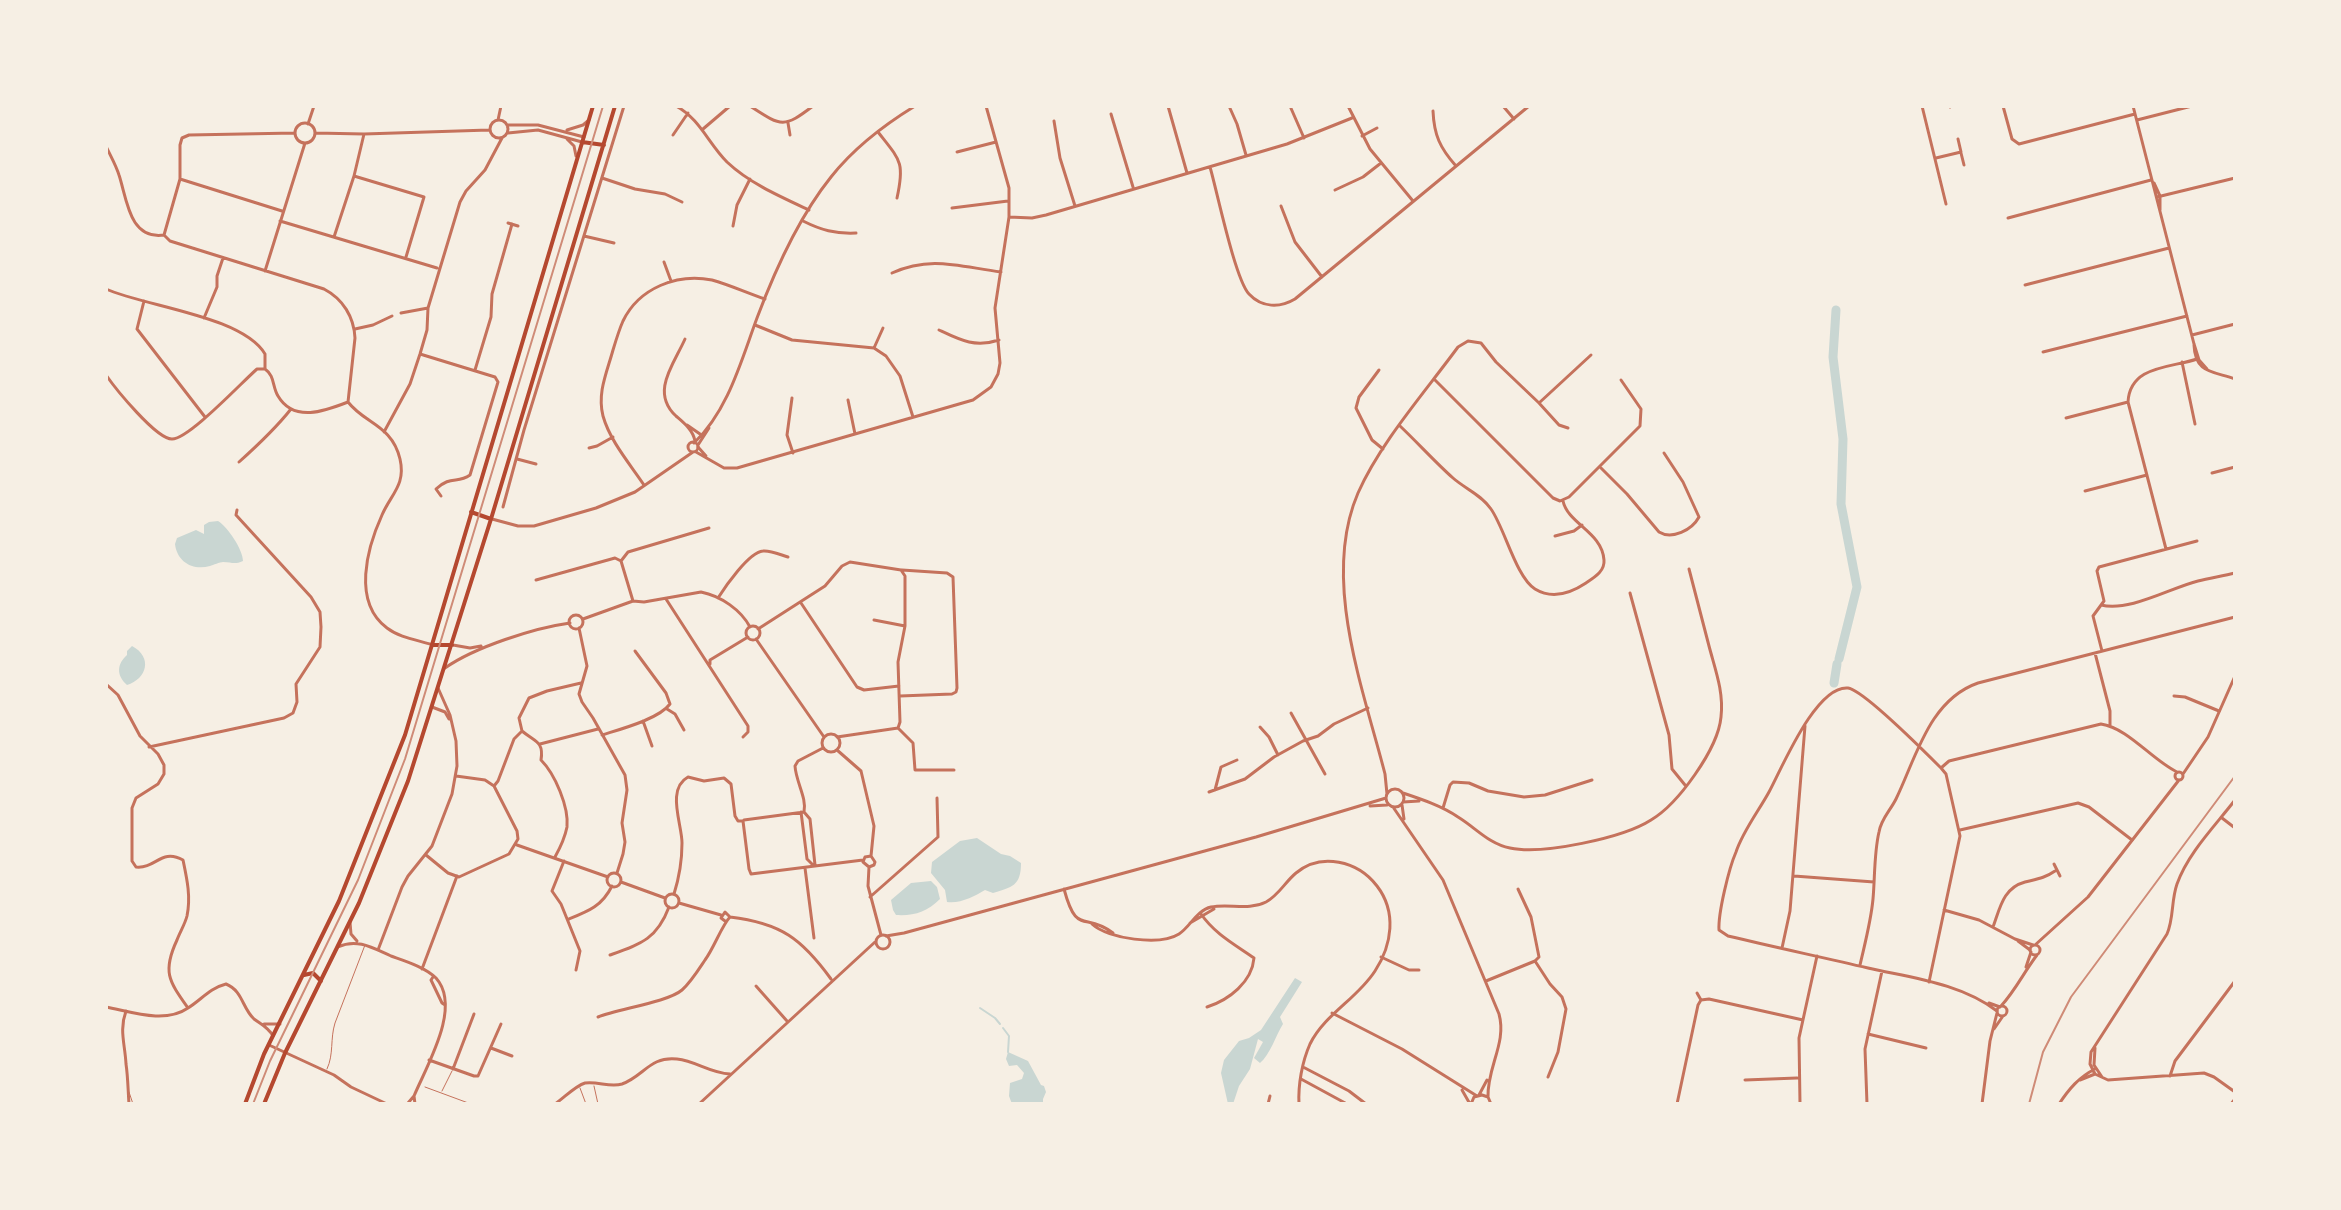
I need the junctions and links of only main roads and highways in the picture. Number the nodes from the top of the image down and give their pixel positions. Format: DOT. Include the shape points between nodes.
graph roads {
  1 [pos="593,106"];
  2 [pos="616,106"];
  3 [pos="583,140"];
  4 [pos="604,145"];
  5 [pos="471,512"];
  6 [pos="491,519"];
  7 [pos="433,645"];
  8 [pos="452,645"];
  9 [pos="304,975"];
  10 [pos="321,981"];
  11 [pos="245,1104"];
  12 [pos="264,1104"];
  1 -- 3 [label="highway"];
  2 -- 4 [label="highway"];
  3 -- 4 [label="highway"];
  3 -- 5 [label="highway"];
  4 -- 6 [label="highway"];
  5 -- 6 [label="highway"];
  5 -- 7 [label="highway"];
  6 -- 8 [label="highway"];
  7 -- 8 [label="highway"];
  7 -- 9 [label="highway" via="388,781"];
  8 -- 10 [label="highway" via="399,806"];
  9 -- 10 [label="highway" via="316,974"];
  9 -- 11 [label="highway"];
  10 -- 12 [label="highway"];
}
